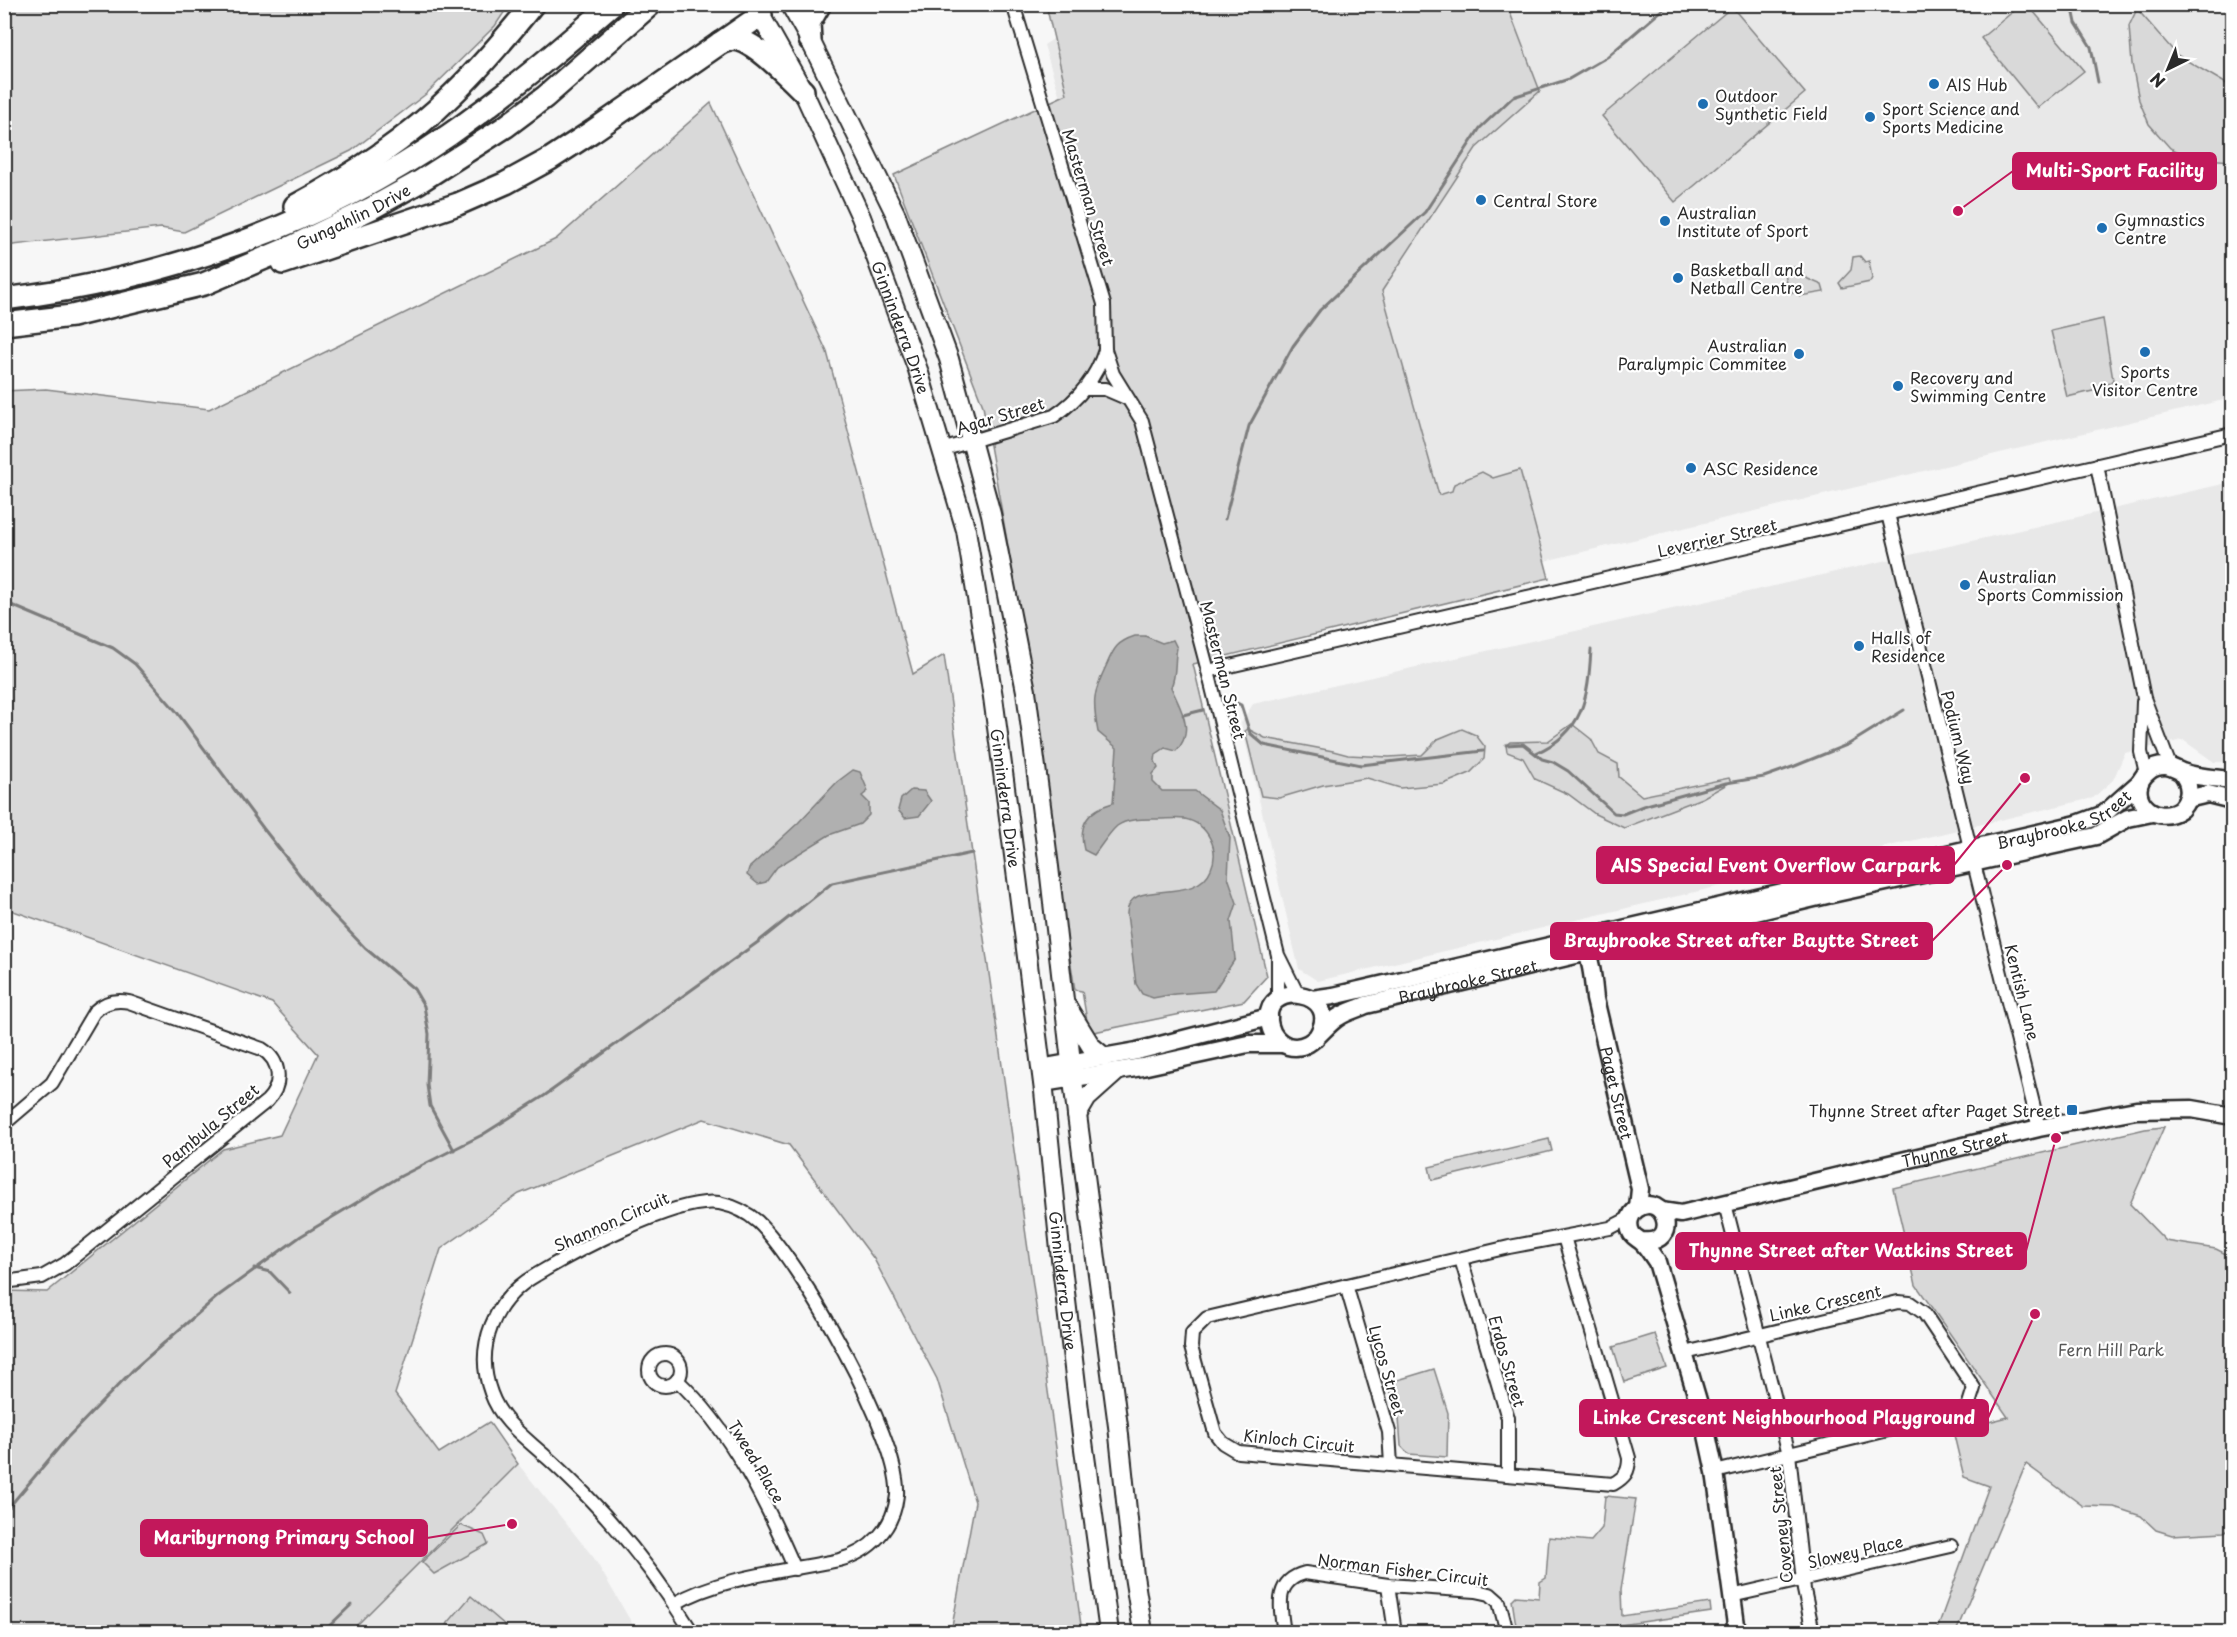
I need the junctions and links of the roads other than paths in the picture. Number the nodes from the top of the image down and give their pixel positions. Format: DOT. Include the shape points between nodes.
graph roads {
  1 [pos="533,4"];
  2 [pos="612,4"];
  3 [pos="651,4"];
  4 [pos="781,4"];
  5 [pos="790,4"];
  6 [pos="820,4"];
  7 [pos="1013,4"];
  8 [pos="758,10"];
  9 [pos="810,40"];
  10 [pos="720,43"];
  11 [pos="803,91"];
  12 [pos="115,279"];
  13 [pos="204,284"];
  14 [pos="4,298"];
  15 [pos="4,324"];
  16 [pos="1105,350"];
  17 [pos="1085,389"];
  18 [pos="1126,398"];
  19 [pos="2232,434"];
  20 [pos="973,441"];
  21 [pos="942,450"];
  22 [pos="2097,465"];
  23 [pos="1888,514"];
  24 [pos="1208,671"];
  25 [pos="2144,698"];
  26 [pos="2175,769"];
  27 [pos="2143,778"];
  28 [pos="2232,780"];
  29 [pos="2187,800"];
  30 [pos="2232,800"];
  31 [pos="2152,813"];
  32 [pos="1972,856"];
  33 [pos="1583,948"];
  34 [pos="1278,955"];
  35 [pos="1305,996"];
  36 [pos="1278,1000"];
  37 [pos="1065,1003"];
  38 [pos="1269,1017"];
  39 [pos="1316,1038"];
  40 [pos="1283,1044"];
  41 [pos="1104,1057"];
  42 [pos="1072,1071"];
  43 [pos="1116,1072"];
  44 [pos="1042,1075"];
  45 [pos="1077,1115"];
  46 [pos="2232,1116"];
  47 [pos="4,1124"];
  48 [pos="2039,1128"];
  49 [pos="1725,1204"];
  50 [pos="1646,1211"];
  51 [pos="1681,1214"];
  52 [pos="1610,1228"];
  53 [pos="1663,1233"];
  54 [pos="1564,1237"];
  55 [pos="1637,1238"];
  56 [pos="1461,1259"];
  57 [pos="1657,1262"];
  58 [pos="4,1282"];
  59 [pos="1346,1285"];
  60 [pos="1758,1335"];
  61 [pos="1684,1353"];
  62 [pos="677,1380"];
  63 [pos="1789,1454"];
  64 [pos="1391,1465"];
  65 [pos="1715,1472"];
  66 [pos="1508,1475"];
  67 [pos="1951,1546"];
  68 [pos="795,1569"];
  69 [pos="1803,1580"];
  70 [pos="1388,1585"];
  71 [pos="1731,1596"];
  72 [pos="674,1604"];
  73 [pos="692,1632"];
  74 [pos="1109,1632"];
  75 [pos="1143,1632"];
  76 [pos="1284,1632"];
  77 [pos="1395,1632"];
  78 [pos="1508,1632"];
  79 [pos="1737,1632"];
  80 [pos="1813,1632"];
  1 -- 12 [label="highway" via="452,96 373,160 260,223"];
  2 -- 12 [label="highway, Gungahlin Drive" via="489,106 362,188 244,242"];
  3 -- 13 [label="highway, Gungahlin Drive" via="505,128 419,182 327,231"];
  4 -- 8 [label="main road"];
  5 -- 9 [label="main road, Ginninderra Drive"];
  6 -- 9 [label="highway" via="808,23"];
  7 -- 16 [label="street, Masterman Street" via="1104,304"];
  8 -- 10 [label="highway"];
  8 -- 11 [label="main road, Ginninderra Drive"];
  9 -- 20 [label="main road, Ginninderra Drive" via="896,215 949,359"];
  10 -- 11 [label="highway" via="735,39 747,43 771,59"];
  10 -- 13 [label="highway" via="593,131 506,183 458,204 322,250"];
  11 -- 21 [label="main road, Ginninderra Drive" via="861,218 918,370"];
  12 -- 14 [label="highway, Gungahlin Drive"];
  13 -- 15 [label="highway, Gungahlin Drive" via="72,316"];
  16 -- 17 [label="street, Agar Street" via="1100,367"];
  16 -- 18 [label="street, Masterman Street"];
  17 -- 18 [label="street" via="1106,389"];
  17 -- 20 [label="street, Agar Street" via="1054,416"];
  18 -- 24 [label="street, Masterman Street" via="1142,422"];
  19 -- 22 [label="street, Leverrier Street"];
  20 -- 21 [label="street, Agar Street"];
  20 -- 37 [label="main road, Ginninderra Drive" via="1026,691"];
  21 -- 44 [label="main road, Ginninderra Drive" via="966,530 993,697"];
  22 -- 23 [label="street, Leverrier Street"];
  22 -- 25 [label="street, Braybrooke Street"];
  23 -- 24 [label="street, Leverrier Street"];
  23 -- 32 [label="street, Podium Way"];
  24 -- 34 [label="street, Masterman Street"];
  25 -- 26 [label="street, Braybrooke Street"];
  25 -- 27 [label="street, Braybrooke Street"];
  26 -- 27 [label="street" via="2157,767"];
  26 -- 28 [label="street"];
  26 -- 29 [label="street" via="2187,782"];
  27 -- 31 [label="street" via="2140,799"];
  27 -- 32 [label="street, Braybrooke Street" via="2104,814"];
  29 -- 30 [label="street" via="2208,794"];
  29 -- 31 [label="street" via="2176,813"];
  31 -- 32 [label="street, Braybrooke Street" via="2128,818 2096,836"];
  32 -- 33 [label="street, Braybrooke Street"];
  32 -- 48 [label="street, Kentish Lane"];
  33 -- 35 [label="street, Braybrooke Street" via="1334,996"];
  33 -- 39 [label="street, Braybrooke Street" via="1366,1005 1337,1017"];
  33 -- 50 [label="street, Paget Street" via="1585,974 1595,999"];
  34 -- 35 [label="street, Masterman Street"];
  34 -- 36 [label="street, Masterman Street"];
  35 -- 36 [label="street" via="1289,994"];
  35 -- 39 [label="street" via="1318,1005 1322,1018"];
  36 -- 38 [label="street"];
  37 -- 41 [label="main road" via="1090,1046"];
  37 -- 42 [label="main road, Ginninderra Drive"];
  38 -- 40 [label="street" via="1271,1031"];
  38 -- 41 [label="street"];
  39 -- 40 [label="street" via="1301,1046"];
  40 -- 43 [label="street" via="1248,1044"];
  41 -- 42 [label="street"];
  42 -- 43 [label="street"];
  42 -- 44 [label="street"];
  42 -- 45 [label="main road, Ginninderra Drive"];
  43 -- 45 [label="main road" via="1087,1098"];
  44 -- 74 [label="main road, Ginninderra Drive" via="1080,1427"];
  45 -- 75 [label="main road, Ginninderra Drive"];
  46 -- 48 [label="street, Thynne Street" via="2193,1109 2136,1110"];
  47 -- 58 [label="street, Pambula Street" via="46,1090 94,1012 112,1001 129,1002 262,1048 273,1059 278,1073 276,1089 267,1101 65,1264 42,1277"];
  48 -- 49 [label="street, Thynne Street"];
  49 -- 51 [label="street, Thynne Street"];
  49 -- 60 [label="street, Coveney Street"];
  50 -- 51 [label="street, Thynne Street"];
  50 -- 52 [label="street, Kinloch Circuit"];
  50 -- 53 [label="street" via="1665,1217"];
  50 -- 55 [label="street" via="1630,1228"];
  51 -- 53 [label="street"];
  52 -- 54 [label="street, Kinloch Circuit"];
  52 -- 55 [label="street, Kinloch Circuit"];
  53 -- 55 [label="street" via="1655,1241"];
  53 -- 57 [label="street"];
  54 -- 56 [label="street, Kinloch Circuit"];
  54 -- 66 [label="street, Kinloch Circuit" via="1629,1469 1613,1484"];
  55 -- 57 [label="street"];
  56 -- 59 [label="street, Kinloch Circuit"];
  56 -- 66 [label="street, Erdos Street" via="1508,1418"];
  57 -- 61 [label="street"];
  59 -- 64 [label="street, Lycos Street" via="1389,1432"];
  59 -- 64 [label="street, Kinloch Circuit" via="1207,1318 1192,1333 1191,1347 1215,1433 1238,1452"];
  60 -- 61 [label="street, Linke Crescent"];
  60 -- 63 [label="street, Coveney Street"];
  60 -- 63 [label="street, Linke Crescent" via="1898,1302 1910,1303 1924,1313 1974,1388 1968,1407 1958,1413"];
  61 -- 65 [label="street"];
  62 -- 68 [label="street, Tweed Place" via="708,1413 741,1463"];
  63 -- 65 [label="street, Linke Crescent"];
  63 -- 69 [label="street, Coveney Street"];
  64 -- 66 [label="street, Kinloch Circuit"];
  65 -- 71 [label="street"];
  67 -- 69 [label="street, Slowey Place"];
  68 -- 72 [label="street, Shannon Circuit" via="714,1586"];
  68 -- 72 [label="street, Shannon Circuit" via="848,1558 879,1537 896,1503 893,1466 846,1355 800,1278 765,1230 729,1206 685,1206 606,1238 522,1283 495,1316 485,1358 490,1390 505,1419 603,1514"];
  69 -- 71 [label="street, Slowey Place"];
  69 -- 80 [label="street, Coveney Street"];
  70 -- 76 [label="street, Norman Fisher Circuit" via="1305,1573 1294,1576 1280,1596"];
  70 -- 77 [label="street"];
  70 -- 78 [label="street, Norman Fisher Circuit" via="1490,1594 1499,1602"];
  71 -- 79 [label="street"];
  72 -- 73 [label="street, Shannon Circuit"];
}
